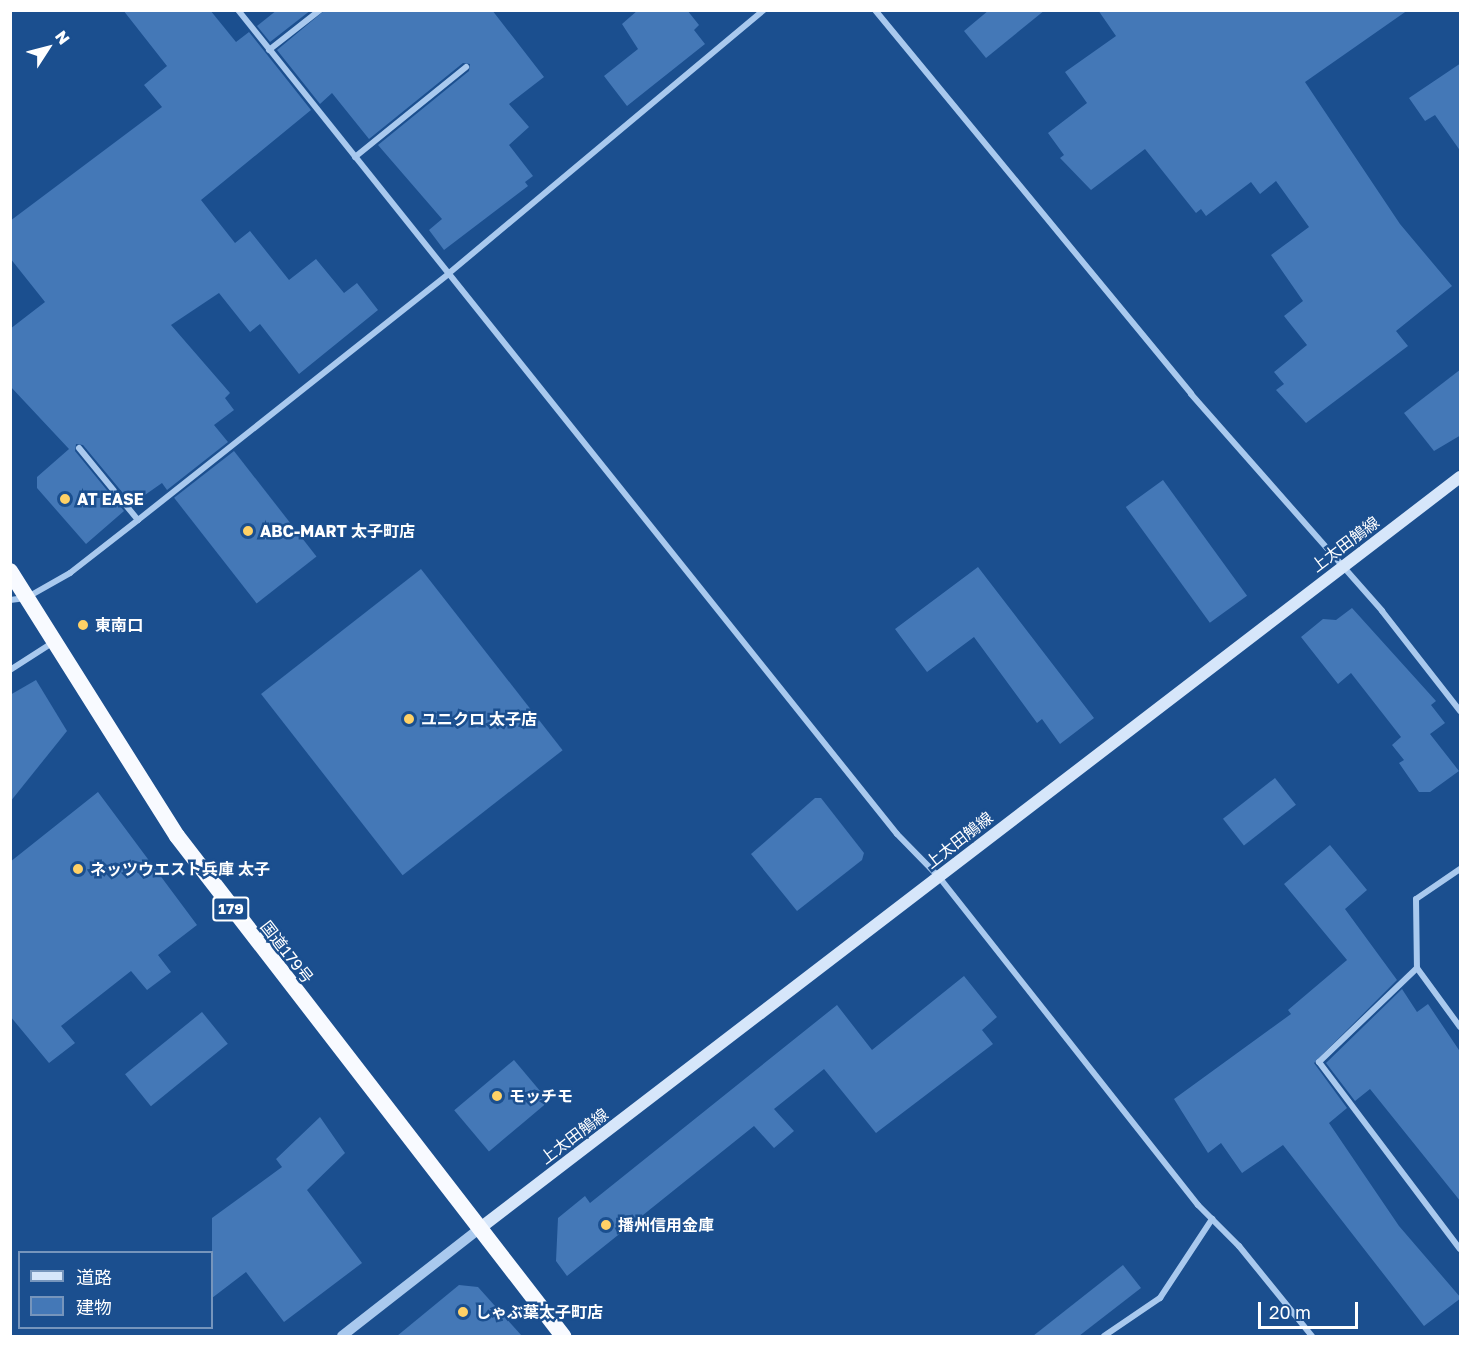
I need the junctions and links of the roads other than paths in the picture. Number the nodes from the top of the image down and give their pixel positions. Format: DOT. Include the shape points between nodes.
graph roads {
  1 [pos="238,10"];
  2 [pos="320,10"];
  3 [pos="764,10"];
  4 [pos="875,10"];
  5 [pos="269,50"];
  6 [pos="466,67"];
  7 [pos="355,157"];
  8 [pos="448,274"];
  9 [pos="79,448"];
  10 [pos="1461,477"];
  11 [pos="138,520"];
  12 [pos="1342,567"];
  13 [pos="10,571"];
  14 [pos="18,599"];
  15 [pos="53,643"];
  16 [pos="10,670"];
  17 [pos="1461,711"];
  18 [pos="1461,870"];
  19 [pos="939,877"];
  20 [pos="1417,968"];
  21 [pos="1461,1027"];
  22 [pos="1212,1219"];
  23 [pos="479,1229"];
  24 [pos="1461,1249"];
  25 [pos="342,1336"];
  26 [pos="563,1336"];
  27 [pos="1104,1336"];
  28 [pos="1312,1336"];
  1 -- 5 [label="street"];
  2 -- 5 [label="street"];
  3 -- 8 [label="street"];
  4 -- 12 [label="street" via="1191,394"];
  5 -- 7 [label="street"];
  6 -- 7 [label="street"];
  7 -- 8 [label="street"];
  8 -- 11 [label="street"];
  8 -- 19 [label="street" via="897,834"];
  9 -- 11 [label="street"];
  10 -- 12 [label="main road, 上太田鵤線"];
  11 -- 14 [label="street" via="70,573"];
  12 -- 17 [label="street"];
  12 -- 19 [label="main road, 上太田鵤線"];
  13 -- 14 [label="highway, 国道179号 / 179"];
  14 -- 15 [label="highway, 国道179号 / 179"];
  15 -- 16 [label="street"];
  15 -- 23 [label="highway, 国道179号 / 179" via="177,836"];
  18 -- 20 [label="street" via="1416,899"];
  19 -- 22 [label="street"];
  19 -- 23 [label="main road, 上太田鵤線"];
  20 -- 21 [label="street"];
  20 -- 24 [label="street" via="1319,1062"];
  22 -- 27 [label="street" via="1160,1298"];
  22 -- 28 [label="street"];
  23 -- 25 [label="street"];
  23 -- 26 [label="highway, 国道179号 / 179"];
}
